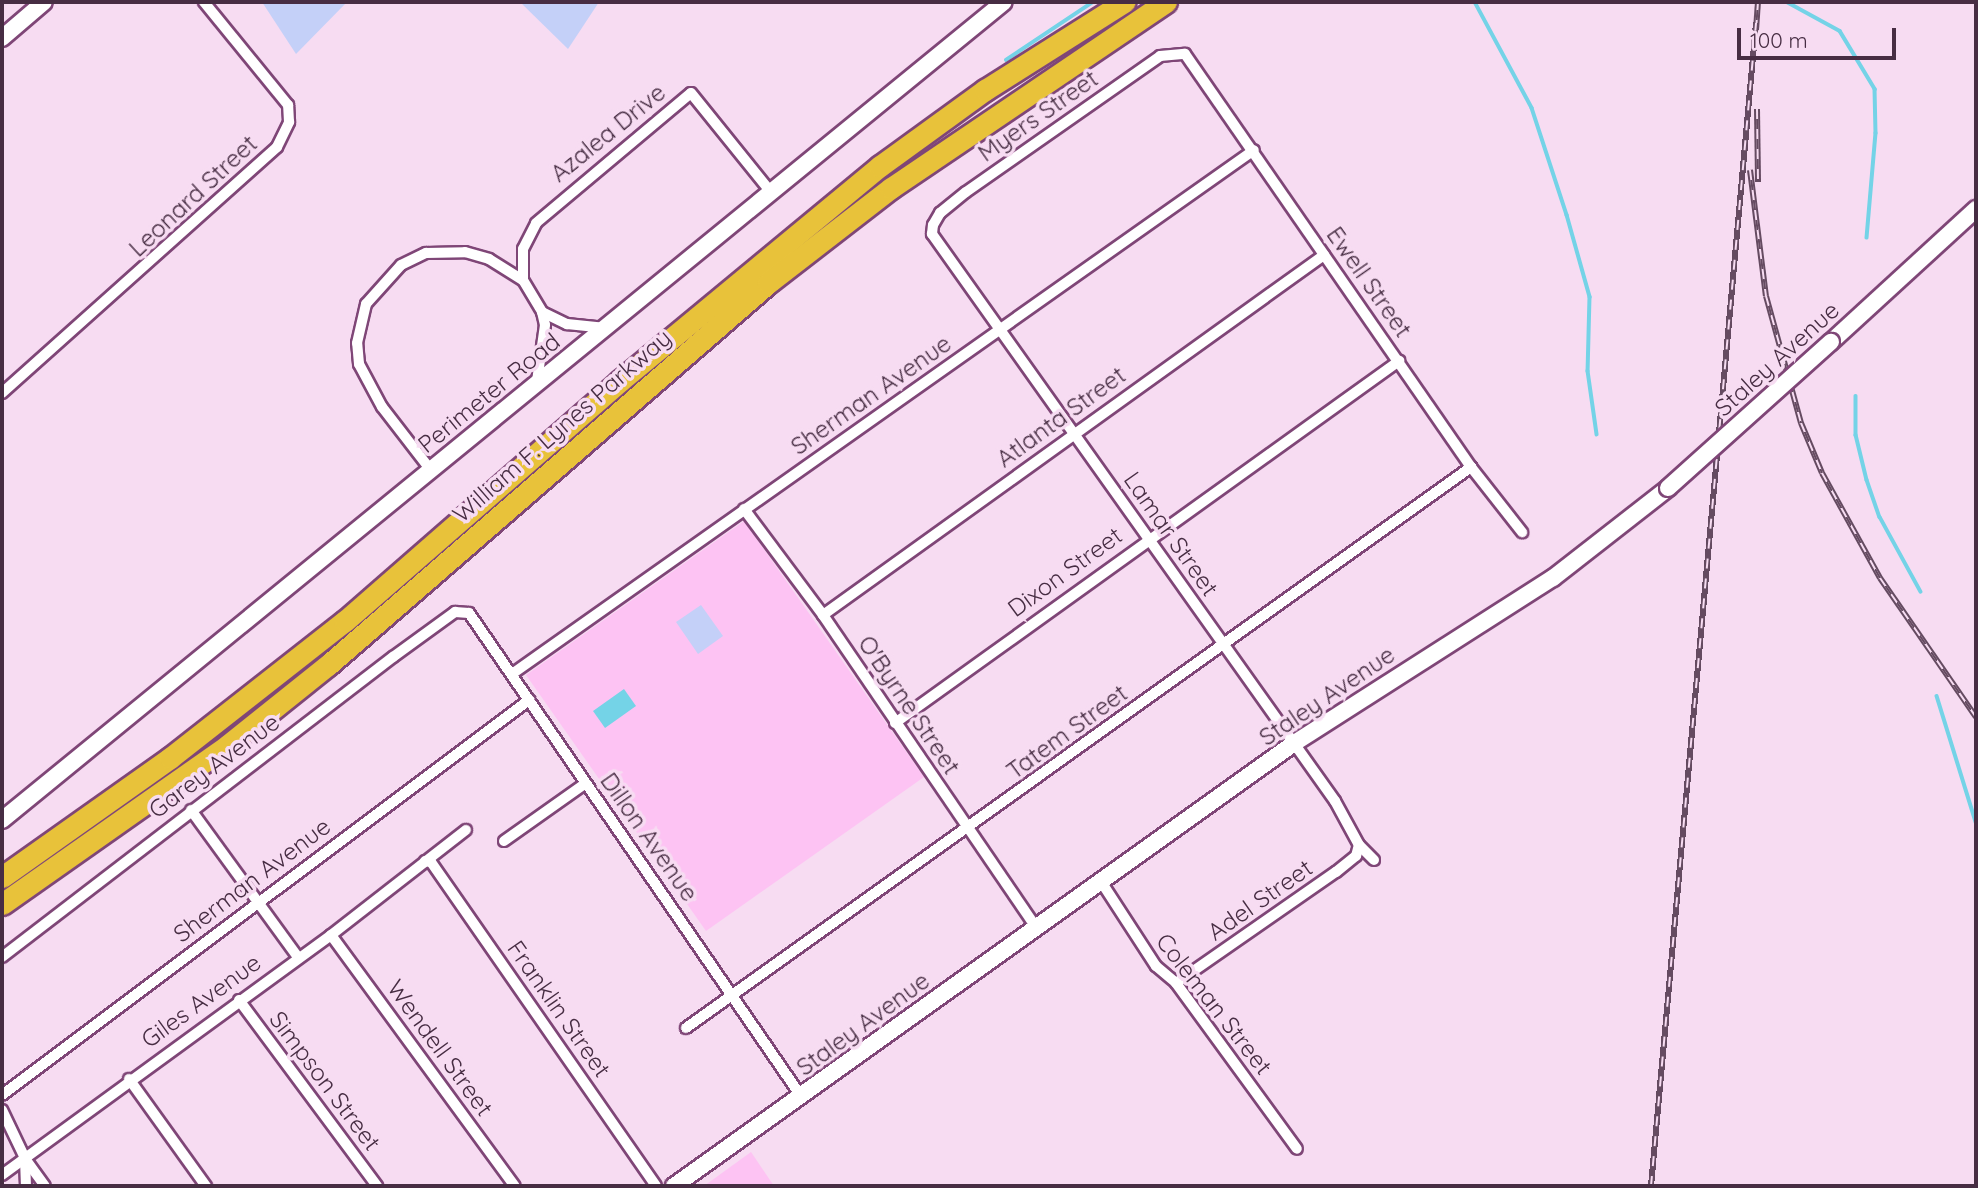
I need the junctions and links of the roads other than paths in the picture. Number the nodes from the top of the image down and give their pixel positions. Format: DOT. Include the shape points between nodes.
graph roads {
  1 [pos="44,2"];
  2 [pos="204,2"];
  3 [pos="1004,2"];
  4 [pos="1124,2"];
  5 [pos="1166,2"];
  6 [pos="2,38"];
  7 [pos="1185,54"];
  8 [pos="1254,150"];
  9 [pos="771,192"];
  10 [pos="1976,209"];
  11 [pos="932,234"];
  12 [pos="1324,255"];
  13 [pos="523,280"];
  14 [pos="542,312"];
  15 [pos="607,328"];
  16 [pos="1001,328"];
  17 [pos="1399,361"];
  18 [pos="535,384"];
  19 [pos="2,393"];
  20 [pos="1074,433"];
  21 [pos="1471,467"];
  22 [pos="430,469"];
  23 [pos="744,509"];
  24 [pos="1522,532"];
  25 [pos="1148,538"];
  26 [pos="455,612"];
  27 [pos="823,615"];
  28 [pos="1224,645"];
  29 [pos="512,674"];
  30 [pos="529,700"];
  31 [pos="895,723"];
  32 [pos="1293,744"];
  33 [pos="586,783"];
  34 [pos="191,810"];
  35 [pos="2,820"];
  36 [pos="970,828"];
  37 [pos="466,830"];
  38 [pos="504,841"];
  39 [pos="1359,845"];
  40 [pos="1374,860"];
  41 [pos="425,861"];
  42 [pos="2,877"];
  43 [pos="1102,883"];
  44 [pos="256,903"];
  45 [pos="2,904"];
  46 [pos="1037,928"];
  47 [pos="331,934"];
  48 [pos="296,956"];
  49 [pos="2,957"];
  50 [pos="1176,983"];
  51 [pos="733,994"];
  52 [pos="239,1000"];
  53 [pos="686,1028"];
  54 [pos="129,1079"];
  55 [pos="2,1095"];
  56 [pos="801,1096"];
  57 [pos="2,1110"];
  58 [pos="1297,1149"];
  59 [pos="25,1158"];
  60 [pos="2,1175"];
  61 [pos="26,1186"];
  62 [pos="45,1186"];
  63 [pos="206,1186"];
  64 [pos="377,1186"];
  65 [pos="514,1186"];
  66 [pos="656,1186"];
  67 [pos="674,1186"];
  1 -- 6 [label="street"];
  2 -- 19 [label="street, Leonard Street" via="288,105 289,122 278,147"];
  3 -- 9 [label="street, Perimeter Road"];
  4 -- 42 [label="highway, William F. Lynes Parkway" via="985,90 880,166 641,363 345,621 170,758"];
  5 -- 45 [label="highway, William F. Lynes Parkway" via="881,196 768,283 328,665 228,745"];
  7 -- 8 [label="street, Ewell Street"];
  7 -- 11 [label="street, Myers Street" via="1160,56 966,192 940,213"];
  8 -- 12 [label="street, Ewell Street"];
  8 -- 16 [label="street, Sherman Avenue"];
  9 -- 13 [label="street, Azalea Drive" via="691,93 536,223 523,249"];
  9 -- 15 [label="street, Perimeter Road"];
  10 -- 32 [label="street, Staley Avenue, bridge" via="1668,488 1553,578"];
  11 -- 16 [label="street, Lamar Street"];
  12 -- 17 [label="street, Ewell Street"];
  12 -- 20 [label="street, Atlanta Street"];
  13 -- 14 [label="street"];
  13 -- 22 [label="street" via="489,259 465,251 426,253 401,265 366,304 357,343 359,364 382,407"];
  14 -- 15 [label="street" via="567,324"];
  14 -- 18 [label="street" via="543,359"];
  15 -- 18 [label="street, Perimeter Road"];
  16 -- 20 [label="street, Lamar Street"];
  16 -- 23 [label="street, Sherman Avenue"];
  17 -- 21 [label="street, Ewell Street"];
  17 -- 25 [label="street, Dixon Street"];
  18 -- 22 [label="street, Perimeter Road"];
  20 -- 25 [label="street, Lamar Street"];
  20 -- 27 [label="street, Atlanta Street"];
  21 -- 24 [label="street, Ewell Street"];
  21 -- 28 [label="street, Tatem Street"];
  22 -- 35 [label="street, Perimeter Road"];
  23 -- 27 [label="street, O'Byrne Street"];
  23 -- 29 [label="street, Sherman Avenue"];
  25 -- 28 [label="street, Lamar Street"];
  25 -- 31 [label="street, Dixon Street"];
  26 -- 29 [label="street, Dillon Avenue" via="469,613"];
  26 -- 34 [label="street, Garey Avenue"];
  27 -- 31 [label="street, O'Byrne Street"];
  28 -- 32 [label="street, Lamar Street"];
  28 -- 36 [label="street, Tatem Street"];
  29 -- 30 [label="street, Dillon Avenue"];
  30 -- 33 [label="street, Dillon Avenue"];
  30 -- 44 [label="street, Sherman Avenue"];
  31 -- 36 [label="street, O'Byrne Street"];
  32 -- 39 [label="street, Lamar Street"];
  32 -- 43 [label="street, Staley Avenue"];
  33 -- 38 [label="street"];
  33 -- 51 [label="street, Dillon Avenue"];
  34 -- 44 [label="street"];
  34 -- 49 [label="street, Garey Avenue"];
  36 -- 46 [label="street, O'Byrne Street"];
  36 -- 51 [label="street, Tatem Street"];
  37 -- 41 [label="street, Giles Avenue"];
  39 -- 40 [label="street, Lamar Street"];
  39 -- 50 [label="street, Adel Street" via="1356,856 1336,872"];
  41 -- 47 [label="street, Giles Avenue"];
  41 -- 66 [label="street, Franklin Street" via="431,862"];
  43 -- 46 [label="street, Staley Avenue"];
  43 -- 50 [label="street, Coleman Street" via="1156,966"];
  44 -- 48 [label="street"];
  44 -- 55 [label="street, Sherman Avenue"];
  46 -- 56 [label="street, Staley Avenue"];
  47 -- 48 [label="street, Giles Avenue"];
  47 -- 65 [label="street, Wendell Street"];
  48 -- 52 [label="street, Giles Avenue"];
  50 -- 58 [label="street, Coleman Street"];
  51 -- 53 [label="street, Tatem Street"];
  51 -- 56 [label="street, Dillon Avenue"];
  52 -- 54 [label="street, Giles Avenue"];
  52 -- 64 [label="street, Simpson Street"];
  54 -- 59 [label="street, Giles Avenue"];
  54 -- 63 [label="street"];
  56 -- 67 [label="street, Staley Avenue"];
  57 -- 59 [label="street"];
  59 -- 60 [label="street, Giles Avenue"];
  59 -- 61 [label="street"];
  59 -- 62 [label="street"];
}
